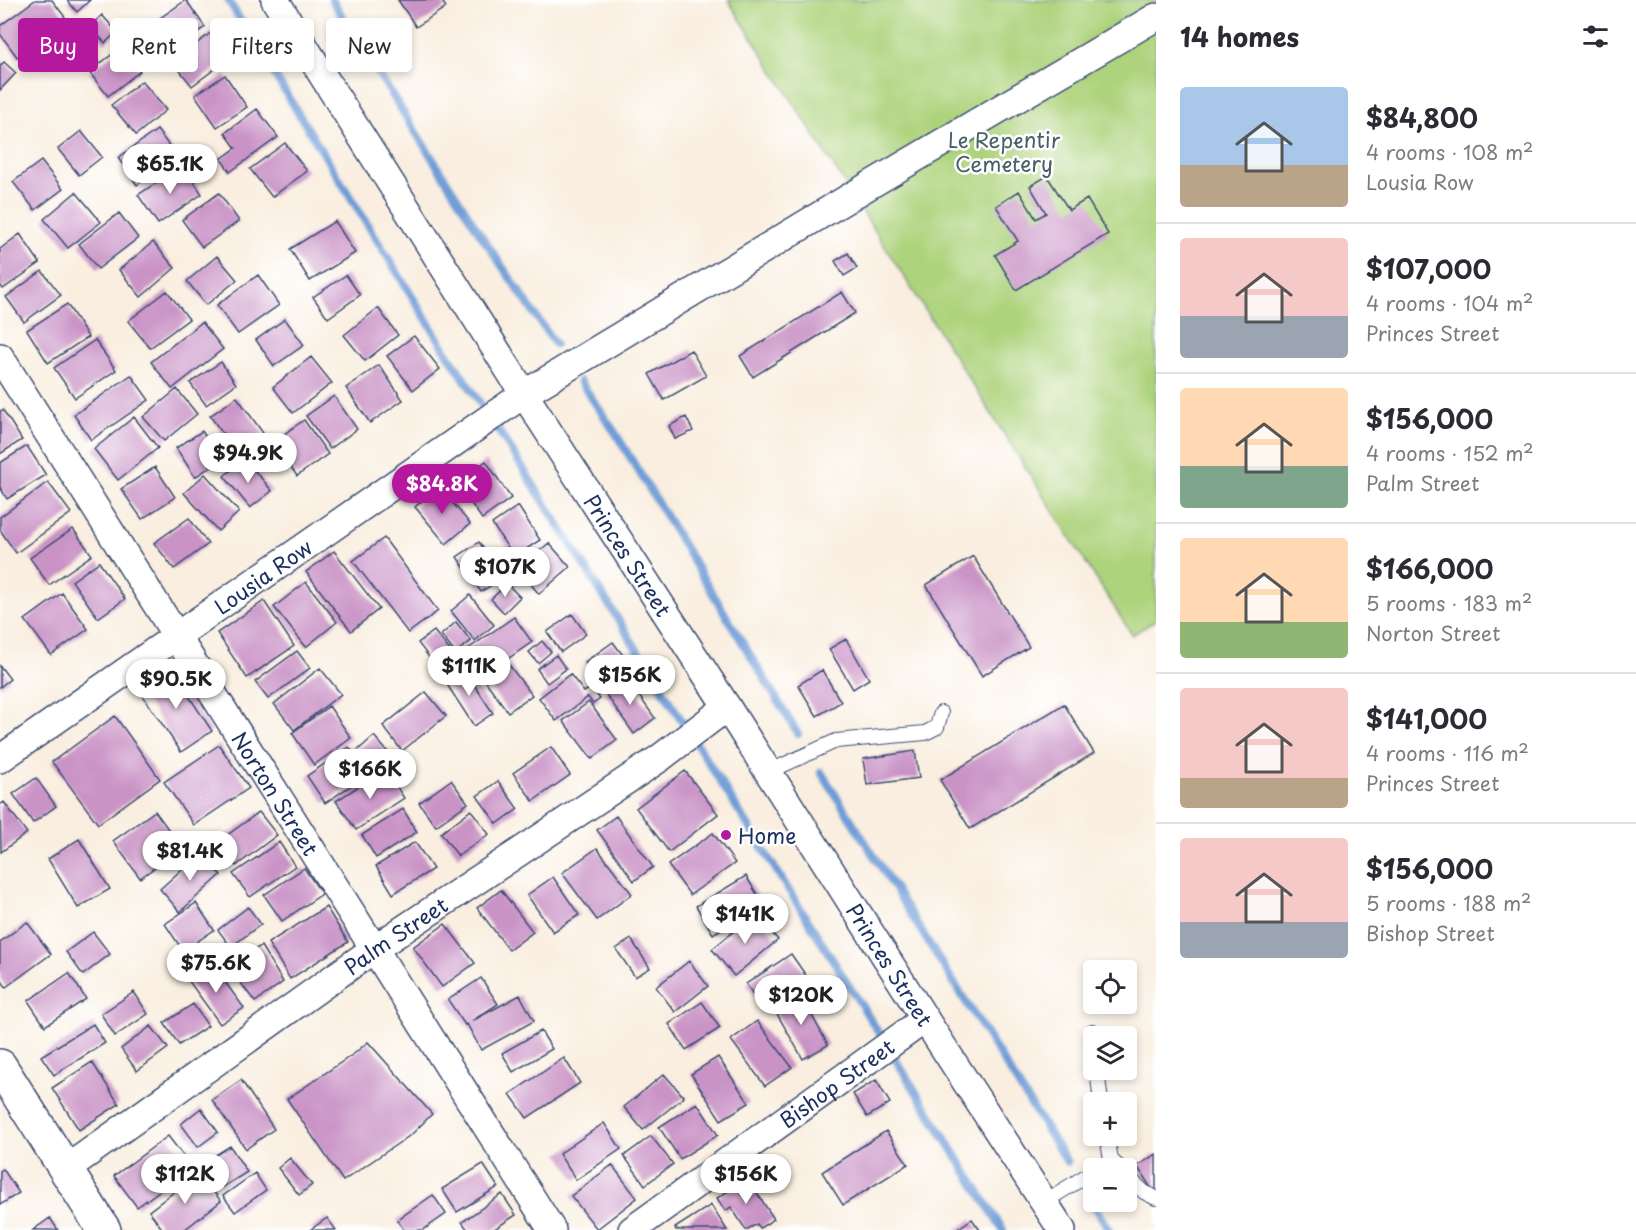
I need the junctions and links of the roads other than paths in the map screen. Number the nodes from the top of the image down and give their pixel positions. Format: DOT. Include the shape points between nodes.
graph roads {
  1 [pos="284,4"];
  2 [pos="1156,17"];
  3 [pos="0,357"];
  4 [pos="516,399"];
  5 [pos="176,635"];
  6 [pos="942,713"];
  7 [pos="718,715"];
  8 [pos="0,759"];
  9 [pos="768,772"];
  10 [pos="374,949"];
  11 [pos="916,1025"];
  12 [pos="0,1066"];
  13 [pos="66,1169"];
  14 [pos="1083,1178"];
  15 [pos="1137,1185"];
  16 [pos="1156,1198"];
  17 [pos="1044,1202"];
  18 [pos="105,1230"];
  19 [pos="552,1230"];
  20 [pos="632,1230"];
  21 [pos="1062,1230"];
  1 -- 4 [label="street, Princes Street"];
  2 -- 4 [label="street, Lousia Row" via="870,184"];
  3 -- 5 [label="street, Norton Street"];
  4 -- 5 [label="street, Lousia Row"];
  4 -- 7 [label="street, Princes Street"];
  5 -- 8 [label="street, Lousia Row"];
  5 -- 10 [label="street, Norton Street"];
  6 -- 9 [label="lane" via="937,726 925,733 836,741"];
  7 -- 9 [label="street, Princes Street"];
  7 -- 10 [label="street, Palm Street"];
  9 -- 11 [label="street, Princes Street"];
  10 -- 13 [label="street, Palm Street"];
  10 -- 19 [label="street, Norton Street"];
  11 -- 17 [label="street, Princes Street"];
  11 -- 20 [label="street, Bishop Street"];
  12 -- 13 [label="street"];
  13 -- 18 [label="street"];
  14 -- 17 [label="lane"];
  15 -- 16 [label="lane"];
  17 -- 21 [label="street, Princes Street"];
}
